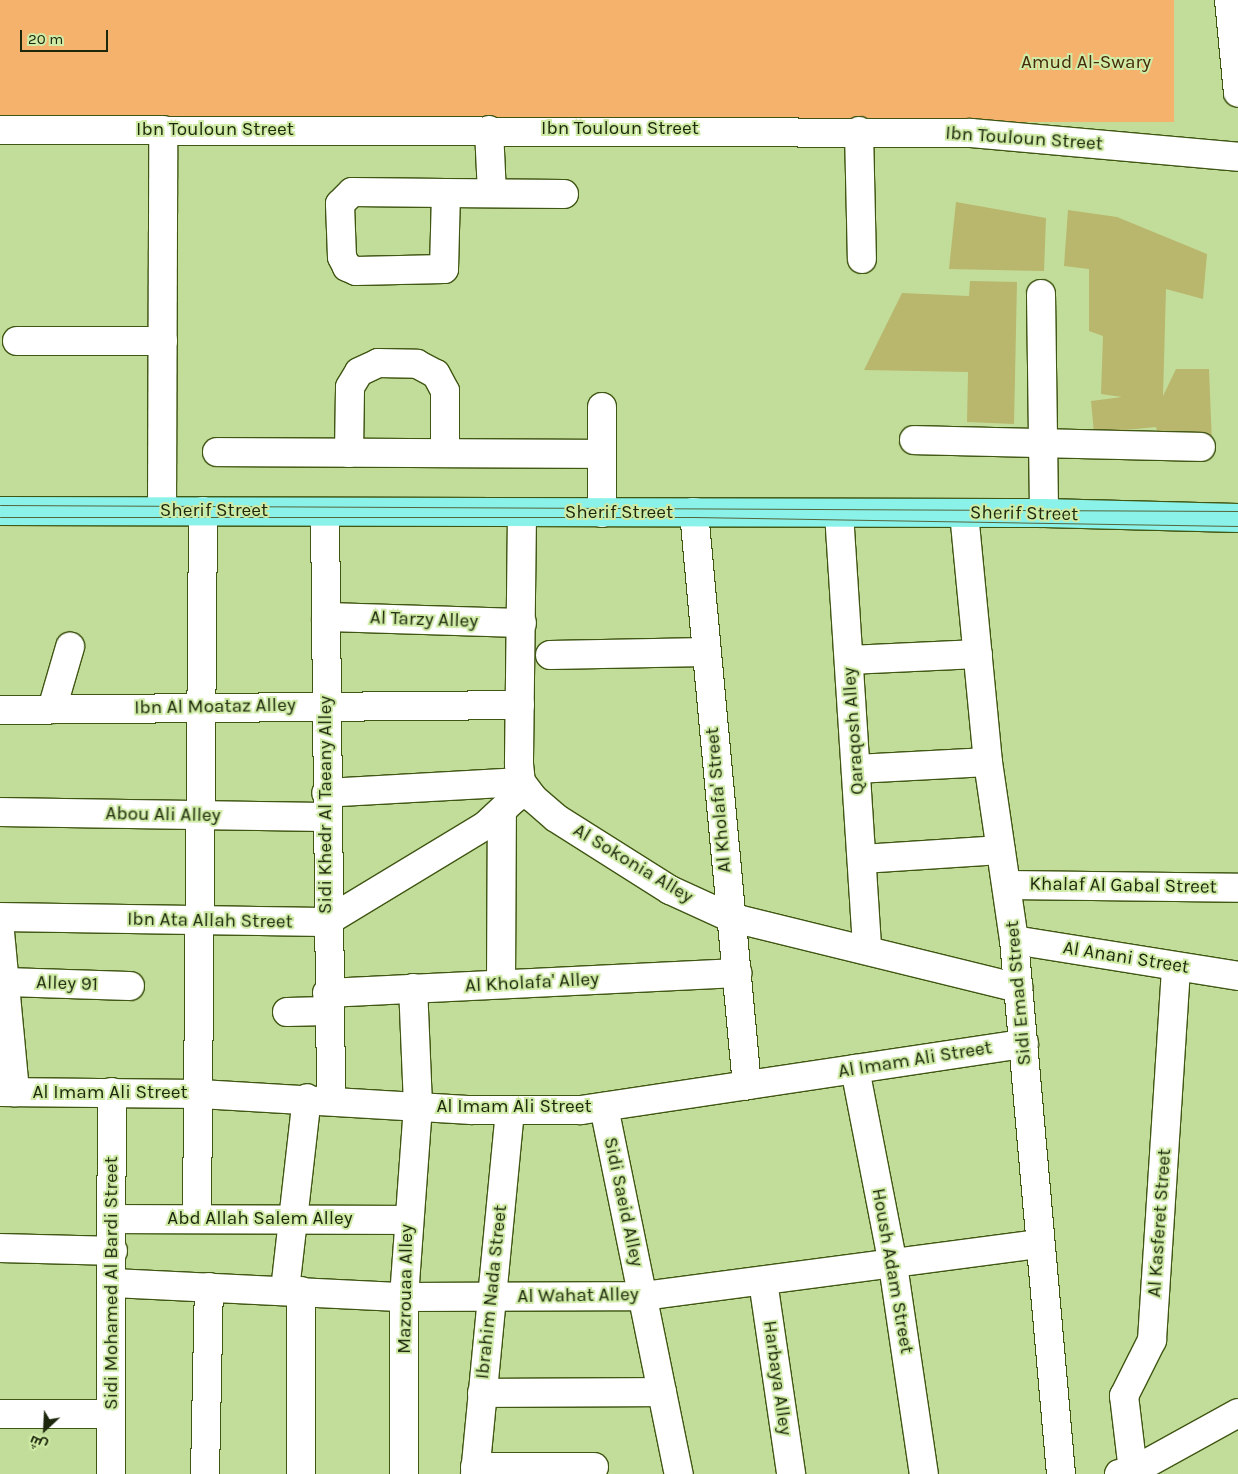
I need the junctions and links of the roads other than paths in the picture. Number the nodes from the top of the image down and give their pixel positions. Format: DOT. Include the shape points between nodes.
graph roads {
  1 [pos="1229,0"];
  2 [pos="1238,93"];
  3 [pos="0,130"];
  4 [pos="163,130"];
  5 [pos="489,130"];
  6 [pos="859,132"];
  7 [pos="1238,157"];
  8 [pos="446,193"];
  9 [pos="492,193"];
  10 [pos="564,194"];
  11 [pos="862,259"];
  12 [pos="1041,294"];
  13 [pos="163,340"];
  14 [pos="17,341"];
  15 [pos="602,407"];
  16 [pos="914,440"];
  17 [pos="1043,444"];
  18 [pos="1201,447"];
  19 [pos="217,452"];
  20 [pos="349,452"];
  21 [pos="444,453"];
  22 [pos="602,454"];
  23 [pos="0,511"];
  24 [pos="162,511"];
  25 [pos="203,511"];
  26 [pos="325,512"];
  27 [pos="694,512"];
  28 [pos="602,513"];
  29 [pos="839,513"];
  30 [pos="964,513"];
  31 [pos="1044,513"];
  32 [pos="522,514"];
  33 [pos="1238,518"];
  34 [pos="326,617"];
  35 [pos="522,623"];
  36 [pos="70,647"];
  37 [pos="706,652"];
  38 [pos="978,654"];
  39 [pos="550,655"];
  40 [pos="849,660"];
  41 [pos="520,705"];
  42 [pos="326,706"];
  43 [pos="204,708"];
  44 [pos="52,709"];
  45 [pos="0,710"];
  46 [pos="988,762"];
  47 [pos="856,769"];
  48 [pos="522,782"];
  49 [pos="326,805"];
  50 [pos="0,812"];
  51 [pos="502,813"];
  52 [pos="202,815"];
  53 [pos="1001,850"];
  54 [pos="862,859"];
  55 [pos="1008,885"];
  56 [pos="1238,888"];
  57 [pos="0,917"];
  58 [pos="729,917"];
  59 [pos="200,921"];
  60 [pos="326,922"];
  61 [pos="0,932"];
  62 [pos="1014,940"];
  63 [pos="867,949"];
  64 [pos="1176,967"];
  65 [pos="738,973"];
  66 [pos="1238,976"];
  67 [pos="4,982"];
  68 [pos="501,984"];
  69 [pos="130,986"];
  70 [pos="413,988"];
  71 [pos="1018,988"];
  72 [pos="327,1002"];
  73 [pos="287,1012"];
  74 [pos="1024,1044"];
  75 [pos="855,1069"];
  76 [pos="747,1086"];
  77 [pos="8,1092"];
  78 [pos="112,1092"];
  79 [pos="200,1094"];
  80 [pos="319,1098"];
  81 [pos="418,1105"];
  82 [pos="604,1107"];
  83 [pos="510,1111"];
  84 [pos="196,1218"];
  85 [pos="290,1219"];
  86 [pos="113,1220"];
  87 [pos="408,1220"];
  88 [pos="1039,1244"];
  89 [pos="0,1248"];
  90 [pos="113,1251"];
  91 [pos="892,1264"];
  92 [pos="763,1281"];
  93 [pos="113,1283"];
  94 [pos="209,1287"];
  95 [pos="293,1290"];
  96 [pos="642,1296"];
  97 [pos="404,1297"];
  98 [pos="492,1297"];
  99 [pos="662,1392"];
  100 [pos="482,1393"];
  101 [pos="0,1414"];
  102 [pos="111,1414"];
  103 [pos="1238,1414"];
  104 [pos="594,1467"];
  105 [pos="475,1471"];
  106 [pos="1125,1472"];
  107 [pos="111,1474"];
  108 [pos="205,1474"];
  109 [pos="300,1474"];
  110 [pos="404,1474"];
  111 [pos="679,1474"];
  112 [pos="791,1474"];
  113 [pos="924,1474"];
  114 [pos="1060,1474"];
  1 -- 2 [label="street"];
  3 -- 4 [label="street, Ibn Touloun Street"];
  4 -- 5 [label="street, Ibn Touloun Street"];
  4 -- 13 [label="street"];
  5 -- 6 [label="street, Ibn Touloun Street"];
  5 -- 9 [label="street"];
  6 -- 7 [label="street, Ibn Touloun Street" via="971,133"];
  6 -- 11 [label="street"];
  8 -- 8 [label="street" via="444,269 356,271 347,266 342,257 344,194"];
  8 -- 9 [label="street"];
  9 -- 10 [label="street"];
  12 -- 17 [label="street"];
  13 -- 14 [label="street"];
  13 -- 24 [label="street"];
  15 -- 22 [label="street"];
  16 -- 17 [label="street"];
  17 -- 18 [label="street"];
  17 -- 31 [label="street"];
  19 -- 20 [label="street"];
  20 -- 21 [label="street"];
  20 -- 21 [label="street" via="350,387 359,372 378,363 418,364 439,378 445,391"];
  21 -- 22 [label="street"];
  22 -- 28 [label="street"];
  23 -- 24 [label="main road, Sherif Street"];
  24 -- 25 [label="main road, Sherif Street"];
  25 -- 26 [label="main road, Sherif Street"];
  25 -- 43 [label="street"];
  26 -- 32 [label="main road, Sherif Street"];
  26 -- 34 [label="street, Sidi Khedr Al Taeany Alley"];
  27 -- 28 [label="main road, Sherif Street"];
  27 -- 29 [label="main road, Sherif Street"];
  27 -- 37 [label="street, Al Kholafa' Street"];
  28 -- 32 [label="main road, Sherif Street"];
  29 -- 30 [label="main road, Sherif Street"];
  29 -- 40 [label="street, Qaraqosh Alley"];
  30 -- 31 [label="main road, Sherif Street"];
  30 -- 38 [label="street, Sidi Emad Street"];
  31 -- 33 [label="main road, Sherif Street"];
  32 -- 35 [label="street"];
  34 -- 35 [label="street, Al Tarzy Alley"];
  34 -- 42 [label="street, Sidi Khedr Al Taeany Alley"];
  35 -- 41 [label="street"];
  36 -- 44 [label="street"];
  37 -- 39 [label="street"];
  37 -- 58 [label="street, Al Kholafa' Street"];
  38 -- 40 [label="street"];
  38 -- 46 [label="street, Sidi Emad Street"];
  40 -- 47 [label="street, Qaraqosh Alley"];
  41 -- 42 [label="street, Ibn Al Moataz Alley"];
  41 -- 48 [label="street"];
  42 -- 43 [label="street, Ibn Al Moataz Alley"];
  42 -- 49 [label="street, Sidi Khedr Al Taeany Alley"];
  43 -- 44 [label="street, Ibn Al Moataz Alley"];
  43 -- 52 [label="street"];
  44 -- 45 [label="street, Ibn Al Moataz Alley"];
  46 -- 47 [label="street"];
  46 -- 53 [label="street, Sidi Emad Street"];
  47 -- 54 [label="street, Qaraqosh Alley"];
  48 -- 49 [label="street, Abou Ali Alley"];
  48 -- 51 [label="street, Ibn Ata Allah Street"];
  48 -- 58 [label="street, Al Sokonia Alley" via="556,818 670,890"];
  49 -- 52 [label="street, Abou Ali Alley"];
  49 -- 60 [label="street, Sidi Khedr Al Taeany Alley"];
  50 -- 52 [label="street, Abou Ali Alley"];
  51 -- 60 [label="street, Ibn Ata Allah Street" via="372,898"];
  51 -- 68 [label="street"];
  52 -- 59 [label="street"];
  53 -- 54 [label="street"];
  53 -- 55 [label="street, Sidi Emad Street"];
  54 -- 63 [label="street, Qaraqosh Alley"];
  55 -- 56 [label="street, Khalaf Al Gabal Street"];
  55 -- 62 [label="street, Sidi Emad Street"];
  57 -- 59 [label="street, Ibn Ata Allah Street"];
  58 -- 63 [label="street, Al Sokonia Alley"];
  58 -- 65 [label="street, Al Kholafa' Street"];
  59 -- 60 [label="street, Ibn Ata Allah Street"];
  59 -- 79 [label="street"];
  60 -- 72 [label="street, Sidi Khedr Al Taeany Alley"];
  61 -- 67 [label="street"];
  62 -- 64 [label="street, Al Anani Street"];
  62 -- 71 [label="street, Sidi Emad Street"];
  63 -- 71 [label="street, Al Sokonia Alley"];
  64 -- 66 [label="street, Al Anani Street"];
  64 -- 106 [label="street, Al Kasferet Street" via="1152,1340 1124,1396"];
  65 -- 68 [label="street, Al Kholafa' Alley"];
  65 -- 76 [label="street, Al Kholafa' Street"];
  67 -- 69 [label="street, Alley 91"];
  67 -- 77 [label="street"];
  68 -- 70 [label="street, Al Kholafa' Alley"];
  70 -- 72 [label="street, Al Kholafa' Alley"];
  70 -- 81 [label="street, Mazrouaa Alley"];
  71 -- 74 [label="street, Sidi Emad Street"];
  72 -- 73 [label="street, Al Kholafa' Alley"];
  72 -- 80 [label="street, Sidi Khedr Al Taeany Alley"];
  74 -- 75 [label="street, Al Imam Ali Street"];
  74 -- 88 [label="street, Sidi Emad Street"];
  75 -- 76 [label="street, Al Imam Ali Street"];
  75 -- 91 [label="street, Housh Adam Street"];
  76 -- 82 [label="street, Al Imam Ali Street"];
  77 -- 78 [label="street, Al Imam Ali Street"];
  78 -- 79 [label="street, Al Imam Ali Street"];
  78 -- 86 [label="street, Sidi Mohamed Al Bardi Street"];
  79 -- 80 [label="street, Al Imam Ali Street"];
  79 -- 84 [label="street"];
  80 -- 81 [label="street, Al Imam Ali Street"];
  80 -- 85 [label="street, Sidi Khedr Al Taeany Alley"];
  81 -- 83 [label="street, Al Imam Ali Street"];
  81 -- 87 [label="street, Mazrouaa Alley"];
  82 -- 83 [label="street, Al Imam Ali Street"];
  82 -- 96 [label="street, Sidi Saeid Alley"];
  83 -- 98 [label="street, Ibrahim Nada Street"];
  84 -- 85 [label="street, Abd Allah Salem Alley"];
  84 -- 86 [label="street, Abd Allah Salem Alley"];
  85 -- 87 [label="street, Abd Allah Salem Alley"];
  85 -- 95 [label="street, Sidi Khedr Al Taeany Alley"];
  86 -- 90 [label="street, Sidi Mohamed Al Bardi Street"];
  87 -- 97 [label="street, Mazrouaa Alley"];
  88 -- 91 [label="street, Al Wahat Alley"];
  88 -- 114 [label="street, Sidi Emad Street"];
  89 -- 90 [label="street"];
  90 -- 93 [label="street, Sidi Mohamed Al Bardi Street"];
  91 -- 92 [label="street, Al Wahat Alley"];
  91 -- 113 [label="street, Housh Adam Street"];
  92 -- 96 [label="street, Al Wahat Alley"];
  92 -- 112 [label="street, Harbaya Alley"];
  93 -- 94 [label="street, Al Wahat Alley"];
  93 -- 102 [label="street, Sidi Mohamed Al Bardi Street"];
  94 -- 95 [label="street, Al Wahat Alley"];
  94 -- 108 [label="street"];
  95 -- 97 [label="street, Al Wahat Alley"];
  95 -- 109 [label="street, Sidi Khedr Al Taeany Alley"];
  96 -- 98 [label="street, Al Wahat Alley"];
  96 -- 99 [label="street, Sidi Saeid Alley"];
  97 -- 98 [label="street, Al Wahat Alley"];
  97 -- 110 [label="street, Mazrouaa Alley"];
  98 -- 100 [label="street, Ibrahim Nada Street"];
  99 -- 100 [label="street"];
  99 -- 111 [label="street, Sidi Saeid Alley"];
  100 -- 105 [label="street, Ibrahim Nada Street"];
  101 -- 102 [label="street"];
  102 -- 107 [label="street, Sidi Mohamed Al Bardi Street"];
  103 -- 106 [label="street"];
  104 -- 105 [label="street"];
}
